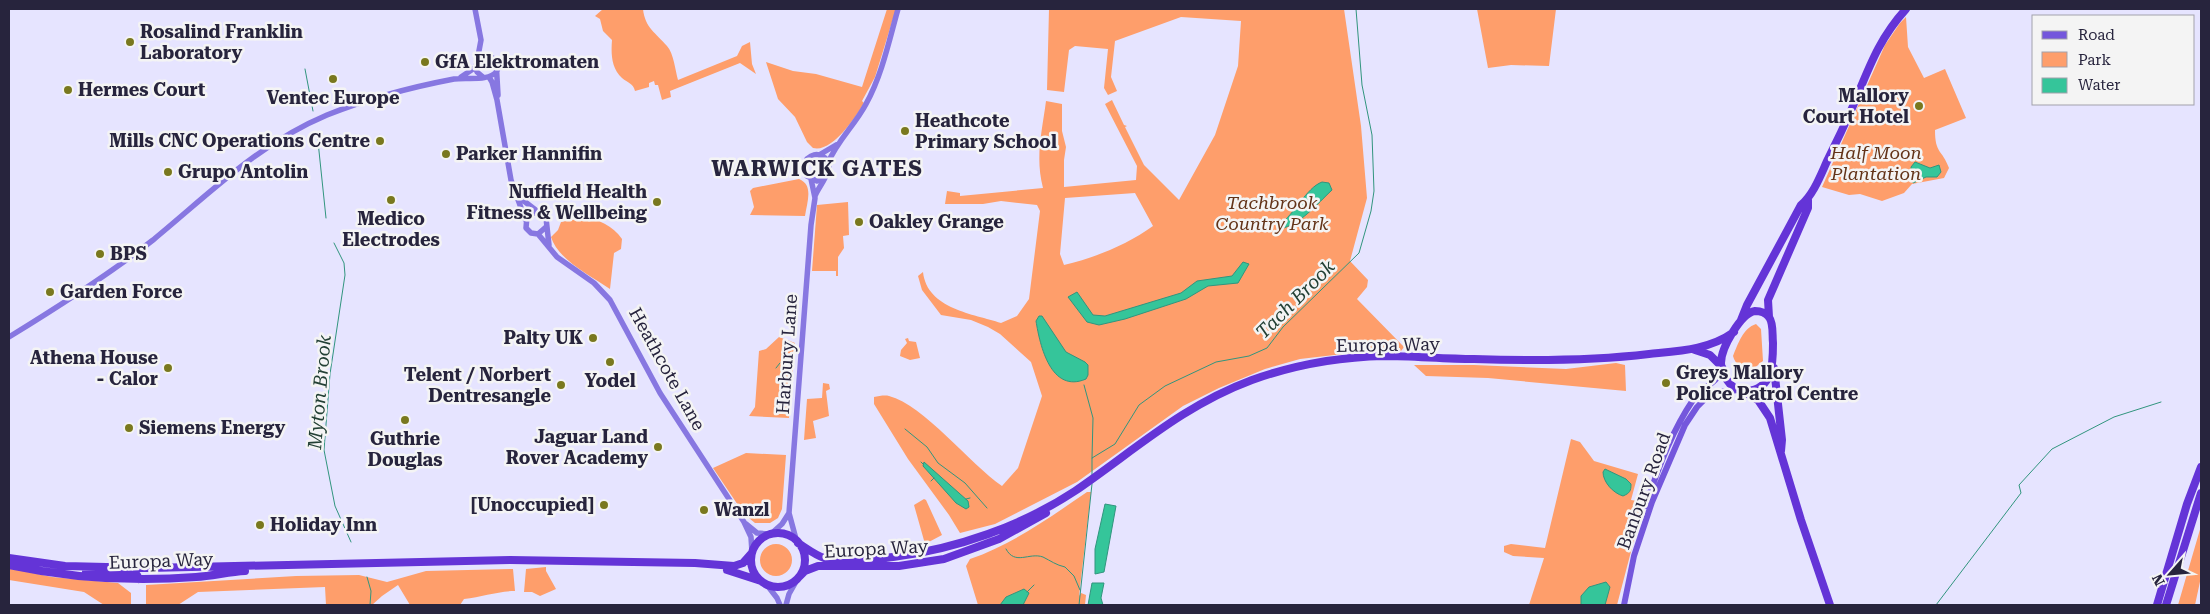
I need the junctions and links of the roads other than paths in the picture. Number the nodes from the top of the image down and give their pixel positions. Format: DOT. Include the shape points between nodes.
graph roads {
  1 [pos="475,9"];
  2 [pos="898,9"];
  3 [pos="1906,9"];
  4 [pos="481,40"];
  5 [pos="488,55"];
  6 [pos="478,60"];
  7 [pos="476,67"];
  8 [pos="497,71"];
  9 [pos="486,77"];
  10 [pos="457,78"];
  11 [pos="497,100"];
  12 [pos="838,144"];
  13 [pos="819,155"];
  14 [pos="828,163"];
  15 [pos="824,178"];
  16 [pos="811,179"];
  17 [pos="519,197"];
  18 [pos="814,198"];
  19 [pos="1808,200"];
  20 [pos="537,212"];
  21 [pos="525,219"];
  22 [pos="546,227"];
  23 [pos="538,234"];
  24 [pos="549,245"];
  25 [pos="1769,317"];
  26 [pos="1741,320"];
  27 [pos="1734,332"];
  28 [pos="9,337"];
  29 [pos="1693,349"];
  30 [pos="1773,361"];
  31 [pos="1722,368"];
  32 [pos="1741,390"];
  33 [pos="1781,451"];
  34 [pos="2201,467"];
  35 [pos="2201,493"];
  36 [pos="1061,500"];
  37 [pos="789,513"];
  38 [pos="1044,514"];
  39 [pos="744,522"];
  40 [pos="770,534"];
  41 [pos="797,541"];
  42 [pos="950,546"];
  43 [pos="752,553"];
  44 [pos="959,554"];
  45 [pos="1634,556"];
  46 [pos="9,558"];
  47 [pos="870,560"];
  48 [pos="688,564"];
  49 [pos="9,565"];
  50 [pos="314,565"];
  51 [pos="65,566"];
  52 [pos="140,568"];
  53 [pos="228,572"];
  54 [pos="798,578"];
  55 [pos="139,579"];
  56 [pos="765,584"];
  57 [pos="780,605"];
  58 [pos="786,605"];
  59 [pos="1624,605"];
  60 [pos="1830,605"];
  61 [pos="2157,605"];
  62 [pos="2166,605"];
  1 -- 4 [label="street"];
  2 -- 12 [label="street" via="875,85 860,116"];
  3 -- 19 [label="highway" via="1875,52"];
  4 -- 5 [label="street"];
  4 -- 6 [label="street"];
  5 -- 6 [label="street"];
  5 -- 8 [label="street" via="496,60"];
  6 -- 7 [label="street"];
  7 -- 9 [label="street"];
  7 -- 10 [label="street"];
  8 -- 9 [label="street"];
  8 -- 11 [label="street"];
  9 -- 10 [label="street"];
  9 -- 11 [label="street" via="492,82"];
  10 -- 28 [label="street" via="346,108 290,134 219,183 111,272"];
  11 -- 17 [label="street" via="509,171"];
  12 -- 13 [label="street"];
  12 -- 14 [label="street"];
  13 -- 14 [label="street"];
  13 -- 16 [label="street" via="812,155 805,162 805,172"];
  14 -- 15 [label="street" via="828,173"];
  15 -- 16 [label="street"];
  15 -- 18 [label="street, Harbury Lane"];
  16 -- 18 [label="street, Harbury Lane"];
  17 -- 20 [label="street"];
  17 -- 21 [label="street"];
  18 -- 37 [label="street, Harbury Lane"];
  19 -- 25 [label="highway" via="1808,208 1768,300"];
  19 -- 26 [label="highway" via="1801,205"];
  20 -- 21 [label="street"];
  20 -- 22 [label="street" via="546,218"];
  21 -- 23 [label="street" via="528,231"];
  22 -- 23 [label="street"];
  22 -- 24 [label="street"];
  23 -- 24 [label="street, Heathcote Lane"];
  24 -- 39 [label="street, Heathcote Lane" via="557,257 594,283 610,300 660,393"];
  25 -- 26 [label="highway" via="1755,310 1746,313"];
  25 -- 30 [label="highway"];
  26 -- 27 [label="highway"];
  27 -- 29 [label="highway, Europa Way" via="1717,342"];
  27 -- 31 [label="highway" via="1722,357"];
  29 -- 31 [label="highway" via="1710,355"];
  29 -- 36 [label="highway, Europa Way" via="1563,360 1383,356 1323,362 1254,380 1197,405 1159,428"];
  30 -- 32 [label="highway" via="1764,384 1757,389"];
  30 -- 33 [label="highway"];
  31 -- 32 [label="highway" via="1728,382"];
  31 -- 45 [label="main road, Banbury Road" via="1714,382 1696,396 1654,477"];
  32 -- 33 [label="highway" via="1758,400 1766,411"];
  32 -- 45 [label="main road, Banbury Road" via="1719,392 1707,398 1685,425 1657,488"];
  33 -- 60 [label="highway" via="1800,520"];
  34 -- 61 [label="highway"];
  35 -- 62 [label="highway"];
  36 -- 38 [label="highway, Europa Way"];
  36 -- 42 [label="highway, Europa Way" via="1017,522"];
  37 -- 40 [label="street"];
  37 -- 41 [label="street, Harbury Lane"];
  38 -- 42 [label="highway" via="969,546 958,549"];
  38 -- 44 [label="highway, Europa Way" via="999,539"];
  39 -- 40 [label="street, Heathcote Lane" via="757,532"];
  39 -- 43 [label="street, Heathcote Lane"];
  40 -- 41 [label="highway" via="786,534"];
  40 -- 43 [label="highway" via="760,540"];
  41 -- 47 [label="highway, Europa Way" via="830,560"];
  41 -- 54 [label="highway" via="804,559"];
  42 -- 47 [label="highway, Europa Way"];
  43 -- 48 [label="highway, Europa Way" via="738,566"];
  43 -- 56 [label="highway" via="753,570"];
  44 -- 47 [label="highway" via="950,552 886,562"];
  44 -- 54 [label="highway, Europa Way" via="899,566 818,566"];
  45 -- 59 [label="main road, Banbury Road"];
  46 -- 51 [label="highway, Europa Way"];
  48 -- 50 [label="highway, Europa Way" via="570,562 510,565 486,562"];
  48 -- 56 [label="highway, Europa Way" via="736,571"];
  49 -- 55 [label="highway, Europa Way" via="92,577"];
  50 -- 52 [label="highway, Europa Way"];
  50 -- 53 [label="highway, Europa Way"];
  51 -- 52 [label="highway, Europa Way"];
  51 -- 55 [label="highway" via="93,572 133,573"];
  52 -- 53 [label="highway" via="150,574"];
  53 -- 55 [label="highway, Europa Way" via="197,577"];
  54 -- 56 [label="highway" via="784,587"];
  54 -- 58 [label="street"];
  56 -- 57 [label="street"];
}
